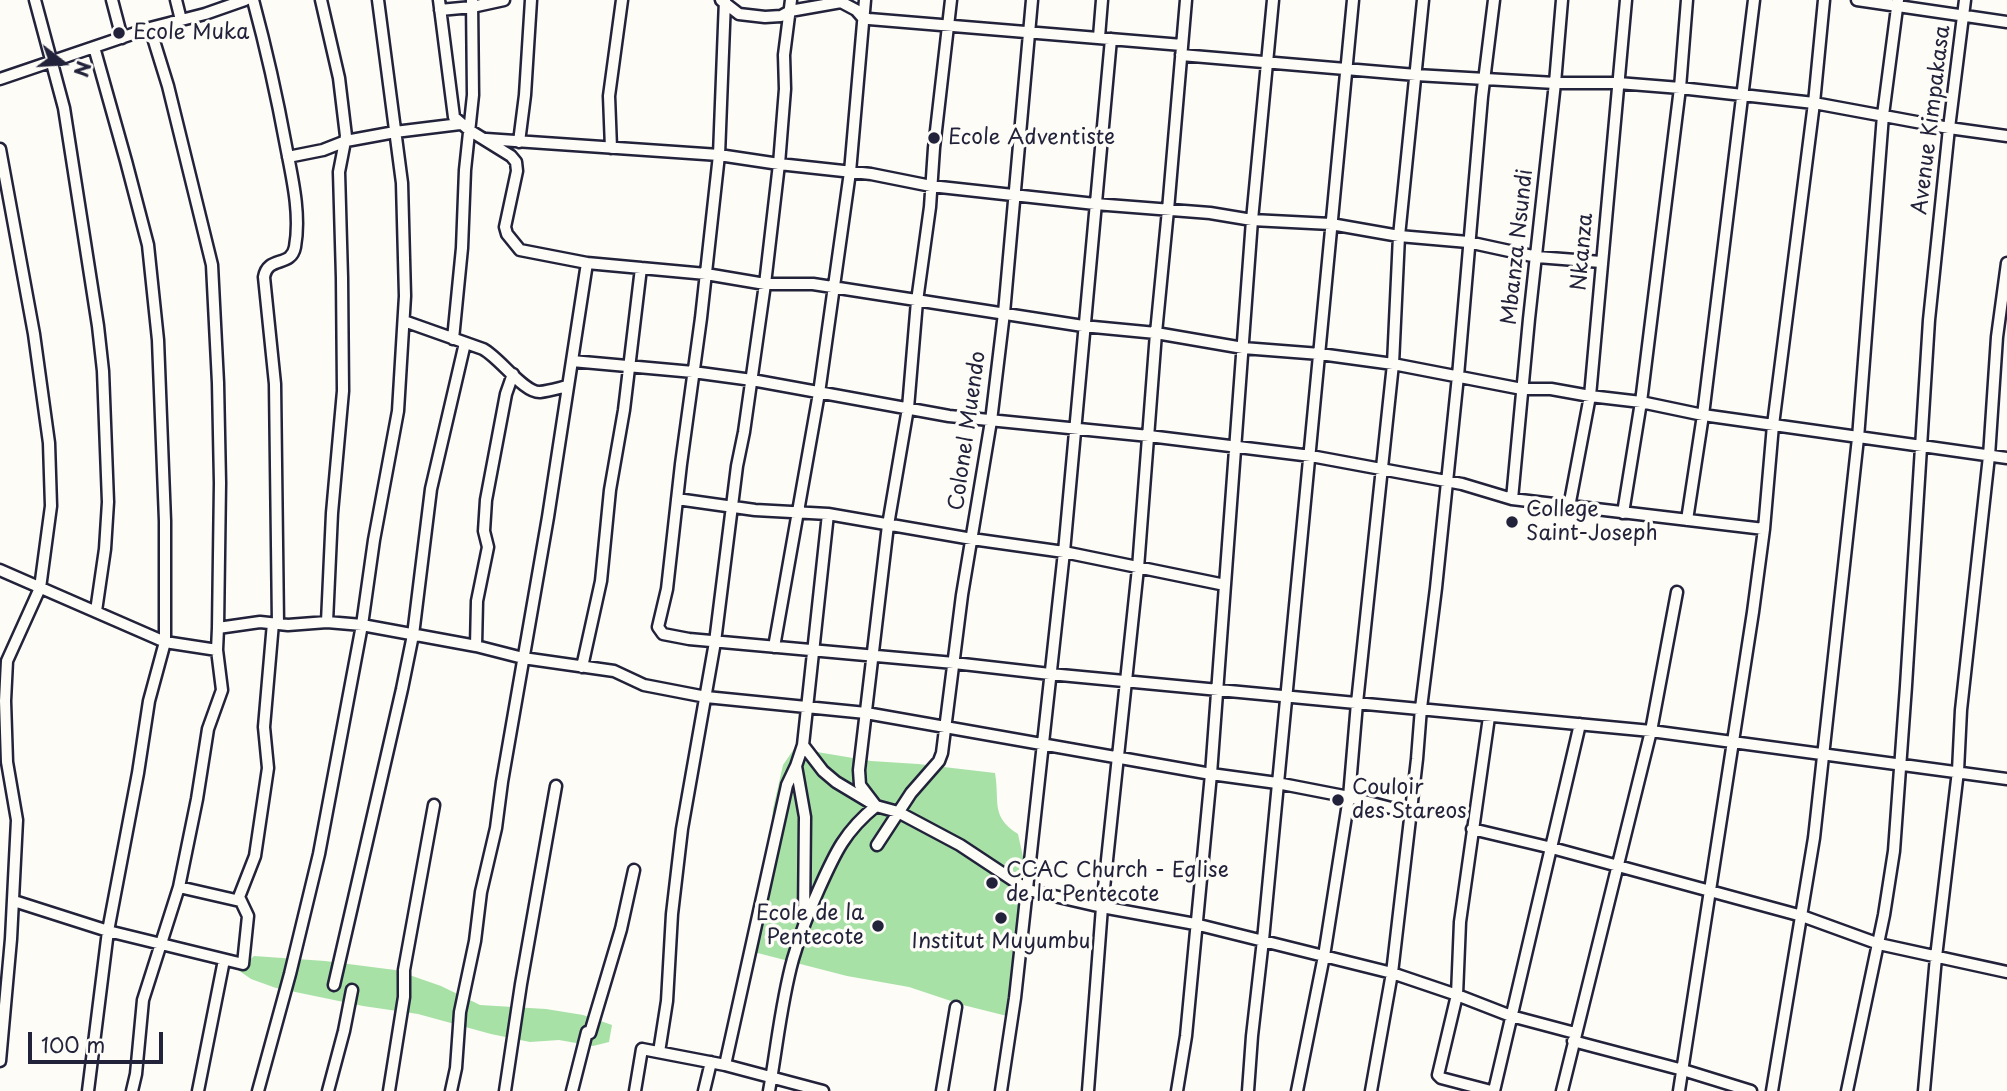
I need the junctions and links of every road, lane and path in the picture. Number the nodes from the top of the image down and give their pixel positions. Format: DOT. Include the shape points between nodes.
graph roads {
  1 [pos="35,0"];
  2 [pos="112,0"];
  3 [pos="176,0"];
  4 [pos="245,0"];
  5 [pos="253,0"];
  6 [pos="321,0"];
  7 [pos="378,0"];
  8 [pos="504,0"];
  9 [pos="531,0"];
  10 [pos="622,0"];
  11 [pos="865,0"];
  12 [pos="951,0"];
  13 [pos="1032,0"];
  14 [pos="1102,0"];
  15 [pos="1186,0"];
  16 [pos="1273,0"];
  17 [pos="1353,0"];
  18 [pos="1423,0"];
  19 [pos="1494,0"];
  20 [pos="1562,0"];
  21 [pos="1626,0"];
  22 [pos="1687,0"];
  23 [pos="1754,0"];
  24 [pos="1824,0"];
  25 [pos="1857,0"];
  26 [pos="1965,0"];
  27 [pos="723,1"];
  28 [pos="1898,3"];
  29 [pos="472,4"];
  30 [pos="440,5"];
  31 [pos="790,6"];
  32 [pos="1963,15"];
  33 [pos="863,18"];
  34 [pos="181,20"];
  35 [pos="2007,22"];
  36 [pos="949,24"];
  37 [pos="150,28"];
  38 [pos="1030,32"];
  39 [pos="1099,37"];
  40 [pos="122,38"];
  41 [pos="1111,38"];
  42 [pos="94,47"];
  43 [pos="1182,50"];
  44 [pos="52,61"];
  45 [pos="1266,63"];
  46 [pos="1346,70"];
  47 [pos="1416,75"];
  48 [pos="1485,78"];
  49 [pos="0,79"];
  50 [pos="1555,83"];
  51 [pos="1618,83"];
  52 [pos="1680,88"];
  53 [pos="1742,94"];
  54 [pos="1814,103"];
  55 [pos="1883,116"];
  56 [pos="465,127"];
  57 [pos="1949,128"];
  58 [pos="396,132"];
  59 [pos="2007,136"];
  60 [pos="484,139"];
  61 [pos="346,141"];
  62 [pos="519,142"];
  63 [pos="611,148"];
  64 [pos="0,149"];
  65 [pos="719,155"];
  66 [pos="288,157"];
  67 [pos="779,164"];
  68 [pos="850,172"];
  69 [pos="931,186"];
  70 [pos="1016,195"];
  71 [pos="1095,204"];
  72 [pos="1168,210"];
  73 [pos="13,217"];
  74 [pos="0,220"];
  75 [pos="1252,220"];
  76 [pos="1331,224"];
  77 [pos="1399,236"];
  78 [pos="1468,242"];
  79 [pos="1537,257"];
  80 [pos="1601,262"];
  81 [pos="587,263"];
  82 [pos="2007,263"];
  83 [pos="641,268"];
  84 [pos="706,274"];
  85 [pos="765,284"];
  86 [pos="833,287"];
  87 [pos="917,301"];
  88 [pos="1004,313"];
  89 [pos="404,321"];
  90 [pos="1083,326"];
  91 [pos="1156,333"];
  92 [pos="453,339"];
  93 [pos="466,343"];
  94 [pos="1243,348"];
  95 [pos="1320,354"];
  96 [pos="572,361"];
  97 [pos="1393,364"];
  98 [pos="628,367"];
  99 [pos="694,372"];
  100 [pos="513,374"];
  101 [pos="1458,376"];
  102 [pos="752,380"];
  103 [pos="568,386"];
  104 [pos="1522,389"];
  105 [pos="819,393"];
  106 [pos="1590,396"];
  107 [pos="1641,402"];
  108 [pos="908,408"];
  109 [pos="1703,415"];
  110 [pos="991,421"];
  111 [pos="1773,425"];
  112 [pos="1076,428"];
  113 [pos="1149,436"];
  114 [pos="1858,438"];
  115 [pos="1920,446"];
  116 [pos="1236,447"];
  117 [pos="1311,456"];
  118 [pos="1989,456"];
  119 [pos="2007,458"];
  120 [pos="1382,468"];
  121 [pos="1447,482"];
  122 [pos="677,499"];
  123 [pos="1512,499"];
  124 [pos="1569,507"];
  125 [pos="732,508"];
  126 [pos="797,512"];
  127 [pos="1623,513"];
  128 [pos="828,514"];
  129 [pos="1687,520"];
  130 [pos="888,525"];
  131 [pos="1764,529"];
  132 [pos="972,539"];
  133 [pos="1064,552"];
  134 [pos="1138,568"];
  135 [pos="0,570"];
  136 [pos="1225,585"];
  137 [pos="40,588"];
  138 [pos="1677,592"];
  139 [pos="96,611"];
  140 [pos="327,622"];
  141 [pos="276,623"];
  142 [pos="362,625"];
  143 [pos="218,628"];
  144 [pos="412,635"];
  145 [pos="165,642"];
  146 [pos="715,642"];
  147 [pos="476,646"];
  148 [pos="774,646"];
  149 [pos="217,650"];
  150 [pos="812,650"];
  151 [pos="871,655"];
  152 [pos="3,658"];
  153 [pos="523,658"];
  154 [pos="954,663"];
  155 [pos="582,667"];
  156 [pos="1050,674"];
  157 [pos="1128,680"];
  158 [pos="1217,690"];
  159 [pos="1286,695"];
  160 [pos="706,697"];
  161 [pos="1357,703"];
  162 [pos="806,708"];
  163 [pos="1421,708"];
  164 [pos="866,713"];
  165 [pos="1489,716"];
  166 [pos="1580,724"];
  167 [pos="946,726"];
  168 [pos="1651,732"];
  169 [pos="1732,742"];
  170 [pos="1044,744"];
  171 [pos="803,745"];
  172 [pos="1823,754"];
  173 [pos="1119,757"];
  174 [pos="1901,764"];
  175 [pos="796,766"];
  176 [pos="1958,771"];
  177 [pos="1211,774"];
  178 [pos="2007,779"];
  179 [pos="1277,783"];
  180 [pos="556,786"];
  181 [pos="1349,797"];
  182 [pos="435,804"];
  183 [pos="876,806"];
  184 [pos="898,812"];
  185 [pos="1410,813"];
  186 [pos="1472,829"];
  187 [pos="877,845"];
  188 [pos="1552,848"];
  189 [pos="1617,867"];
  190 [pos="634,870"];
  191 [pos="179,887"];
  192 [pos="1028,890"];
  193 [pos="1711,892"];
  194 [pos="14,901"];
  195 [pos="240,901"];
  196 [pos="1102,907"];
  197 [pos="1802,916"];
  198 [pos="1195,924"];
  199 [pos="803,930"];
  200 [pos="108,931"];
  201 [pos="1263,940"];
  202 [pos="162,943"];
  203 [pos="1879,944"];
  204 [pos="1324,956"];
  205 [pos="1936,957"];
  206 [pos="224,960"];
  207 [pos="2007,972"];
  208 [pos="1392,973"];
  209 [pos="334,985"];
  210 [pos="352,990"];
  211 [pos="1457,995"];
  212 [pos="956,1007"];
  213 [pos="1511,1016"];
  214 [pos="1574,1037"];
  215 [pos="659,1052"];
  216 [pos="0,1061"];
  217 [pos="711,1062"];
  218 [pos="725,1065"];
  219 [pos="1683,1070"];
  220 [pos="771,1077"];
  221 [pos="88,1091"];
  222 [pos="132,1091"];
  223 [pos="198,1091"];
  224 [pos="258,1091"];
  225 [pos="328,1091"];
  226 [pos="389,1091"];
  227 [pos="451,1091"];
  228 [pos="505,1091"];
  229 [pos="572,1091"];
  230 [pos="635,1091"];
  231 [pos="704,1091"];
  232 [pos="769,1091"];
  233 [pos="823,1091"];
  234 [pos="942,1091"];
  235 [pos="1001,1091"];
  236 [pos="1088,1091"];
  237 [pos="1177,1091"];
  238 [pos="1248,1091"];
  239 [pos="1297,1091"];
  240 [pos="1371,1091"];
  241 [pos="1493,1091"];
  242 [pos="1562,1091"];
  243 [pos="1679,1091"];
  244 [pos="1751,1091"];
  245 [pos="1772,1091"];
  246 [pos="1847,1091"];
  247 [pos="1924,1091"];
  1 -- 44 [label="street"];
  2 -- 40 [label="street"];
  3 -- 34 [label="street"];
  4 -- 34 [label="street"];
  5 -- 66 [label="street"];
  6 -- 61 [label="street" via="340,78"];
  7 -- 58 [label="street"];
  8 -- 29 [label="street"];
  9 -- 62 [label="street"];
  10 -- 63 [label="street" via="609,96"];
  11 -- 33 [label="street"];
  12 -- 36 [label="street"];
  13 -- 38 [label="street, Colonel Muendo"];
  14 -- 39 [label="street"];
  15 -- 43 [label="street"];
  16 -- 45 [label="street"];
  17 -- 46 [label="street"];
  18 -- 47 [label="street"];
  19 -- 48 [label="street"];
  20 -- 50 [label="street, Mbanza Nsundi"];
  21 -- 51 [label="street, Nkanza"];
  22 -- 52 [label="street"];
  23 -- 53 [label="street"];
  24 -- 54 [label="street"];
  25 -- 28 [label="street"];
  26 -- 32 [label="street, Avenue Kimpakasa"];
  27 -- 31 [label="street" via="744,16 780,16"];
  27 -- 65 [label="street"];
  28 -- 32 [label="street"];
  28 -- 55 [label="street"];
  29 -- 30 [label="street"];
  29 -- 56 [label="street" via="473,96"];
  30 -- 56 [label="street" via="451,104 454,117"];
  31 -- 33 [label="street" via="841,2"];
  31 -- 67 [label="street"];
  32 -- 35 [label="street"];
  32 -- 57 [label="street, Avenue Kimpakasa"];
  33 -- 36 [label="street"];
  33 -- 68 [label="street"];
  34 -- 37 [label="street"];
  36 -- 38 [label="street"];
  36 -- 69 [label="street"];
  37 -- 40 [label="street"];
  37 -- 143 [label="street" via="212,265 220,483"];
  38 -- 39 [label="street"];
  38 -- 70 [label="street, Colonel Muendo"];
  39 -- 41 [label="street"];
  40 -- 42 [label="street"];
  41 -- 43 [label="street"];
  41 -- 71 [label="street"];
  42 -- 44 [label="street"];
  42 -- 145 [label="street" via="148,245 158,340"];
  43 -- 45 [label="street"];
  43 -- 72 [label="street"];
  44 -- 49 [label="street"];
  44 -- 139 [label="street" via="64,108 103,371 108,502"];
  45 -- 46 [label="street"];
  45 -- 75 [label="street"];
  46 -- 47 [label="street"];
  46 -- 76 [label="street"];
  47 -- 48 [label="street"];
  47 -- 77 [label="street"];
  48 -- 50 [label="street"];
  48 -- 78 [label="street"];
  50 -- 51 [label="street"];
  50 -- 79 [label="street, Mbanza Nsundi"];
  51 -- 52 [label="street"];
  51 -- 80 [label="street, Nkanza"];
  52 -- 53 [label="street"];
  52 -- 107 [label="street"];
  53 -- 54 [label="street"];
  53 -- 109 [label="street"];
  54 -- 55 [label="street"];
  54 -- 111 [label="street"];
  55 -- 57 [label="street"];
  55 -- 114 [label="street"];
  56 -- 58 [label="street"];
  56 -- 60 [label="street"];
  56 -- 92 [label="street" via="462,248"];
  57 -- 59 [label="street"];
  57 -- 115 [label="street, Avenue Kimpakasa"];
  58 -- 61 [label="street"];
  58 -- 89 [label="street" via="402,183"];
  60 -- 62 [label="street"];
  60 -- 81 [label="street" via="516,162 505,227 512,241 520,250"];
  61 -- 66 [label="street"];
  61 -- 140 [label="street" via="339,172 343,391"];
  62 -- 63 [label="street"];
  63 -- 65 [label="street"];
  64 -- 73 [label="street"];
  65 -- 67 [label="street"];
  65 -- 84 [label="street"];
  66 -- 141 [label="street" via="296,243 293,254 271,264 264,277 275,384"];
  67 -- 68 [label="street"];
  67 -- 85 [label="street"];
  68 -- 69 [label="street"];
  68 -- 86 [label="street"];
  69 -- 70 [label="street"];
  69 -- 87 [label="street"];
  70 -- 71 [label="street"];
  70 -- 88 [label="street, Colonel Muendo"];
  71 -- 72 [label="street"];
  71 -- 90 [label="street"];
  72 -- 75 [label="street"];
  72 -- 91 [label="street"];
  73 -- 74 [label="street"];
  73 -- 137 [label="street" via="49,443 51,506"];
  75 -- 76 [label="street"];
  75 -- 94 [label="street"];
  76 -- 77 [label="street"];
  76 -- 95 [label="street"];
  77 -- 78 [label="street"];
  77 -- 97 [label="street"];
  78 -- 79 [label="street"];
  78 -- 101 [label="street"];
  79 -- 80 [label="street"];
  79 -- 104 [label="street, Mbanza Nsundi"];
  80 -- 106 [label="street, Nkanza"];
  81 -- 83 [label="street"];
  81 -- 96 [label="street"];
  82 -- 118 [label="street"];
  83 -- 84 [label="street"];
  83 -- 98 [label="street"];
  84 -- 85 [label="street"];
  84 -- 99 [label="street"];
  85 -- 86 [label="street"];
  85 -- 102 [label="street"];
  86 -- 87 [label="street"];
  86 -- 105 [label="street"];
  87 -- 88 [label="street"];
  87 -- 108 [label="street"];
  88 -- 90 [label="street"];
  88 -- 110 [label="street, Colonel Muendo"];
  89 -- 92 [label="street"];
  89 -- 142 [label="street" via="398,411"];
  90 -- 91 [label="street"];
  90 -- 112 [label="street"];
  91 -- 94 [label="street"];
  91 -- 113 [label="street"];
  92 -- 93 [label="street"];
  93 -- 100 [label="street" via="494,355"];
  93 -- 144 [label="street" via="431,489"];
  94 -- 95 [label="street"];
  94 -- 116 [label="street"];
  95 -- 97 [label="street"];
  95 -- 117 [label="street"];
  96 -- 98 [label="street"];
  96 -- 103 [label="street"];
  97 -- 101 [label="street"];
  97 -- 120 [label="street"];
  98 -- 99 [label="street"];
  98 -- 155 [label="street" via="601,581"];
  99 -- 102 [label="street"];
  99 -- 122 [label="street"];
  100 -- 103 [label="street" via="533,391"];
  100 -- 147 [label="street" via="486,500 488,547 477,601"];
  101 -- 104 [label="street"];
  101 -- 121 [label="street"];
  102 -- 105 [label="street"];
  102 -- 125 [label="street"];
  103 -- 153 [label="street"];
  104 -- 106 [label="street" via="1551,388"];
  104 -- 123 [label="street, Mbanza Nsundi"];
  105 -- 108 [label="street"];
  105 -- 126 [label="street"];
  106 -- 107 [label="street"];
  106 -- 124 [label="street, Nkanza"];
  107 -- 109 [label="street"];
  107 -- 127 [label="street"];
  108 -- 110 [label="street"];
  108 -- 130 [label="street"];
  109 -- 111 [label="street"];
  109 -- 129 [label="street"];
  110 -- 112 [label="street"];
  110 -- 132 [label="street, Colonel Muendo"];
  111 -- 114 [label="street"];
  111 -- 131 [label="street"];
  112 -- 113 [label="street"];
  112 -- 133 [label="street"];
  113 -- 116 [label="street"];
  113 -- 134 [label="street"];
  114 -- 115 [label="street"];
  114 -- 172 [label="street"];
  115 -- 118 [label="street"];
  115 -- 174 [label="street, Avenue Kimpakasa"];
  116 -- 117 [label="street"];
  116 -- 136 [label="street"];
  117 -- 120 [label="street"];
  117 -- 159 [label="street"];
  118 -- 119 [label="street"];
  118 -- 176 [label="street"];
  120 -- 121 [label="street"];
  120 -- 161 [label="street"];
  121 -- 123 [label="street"];
  121 -- 163 [label="street"];
  122 -- 125 [label="street"];
  122 -- 146 [label="street" via="658,627 663,634"];
  123 -- 124 [label="street"];
  124 -- 127 [label="street"];
  125 -- 126 [label="street"];
  125 -- 146 [label="street"];
  126 -- 128 [label="street"];
  126 -- 148 [label="street"];
  127 -- 129 [label="street"];
  128 -- 130 [label="street"];
  128 -- 150 [label="street"];
  129 -- 131 [label="street"];
  130 -- 132 [label="street"];
  130 -- 151 [label="street"];
  131 -- 169 [label="street"];
  132 -- 133 [label="street"];
  132 -- 154 [label="street, Colonel Muendo"];
  133 -- 134 [label="street"];
  133 -- 156 [label="street"];
  134 -- 136 [label="street"];
  134 -- 157 [label="street"];
  135 -- 137 [label="street"];
  136 -- 158 [label="street"];
  137 -- 139 [label="street"];
  137 -- 152 [label="street"];
  138 -- 168 [label="street"];
  139 -- 145 [label="street"];
  140 -- 141 [label="street"];
  140 -- 142 [label="street"];
  141 -- 143 [label="street"];
  141 -- 195 [label="street" via="264,727 268,768 255,856"];
  142 -- 144 [label="street"];
  142 -- 224 [label="street" via="319,853"];
  143 -- 149 [label="street"];
  144 -- 147 [label="street"];
  144 -- 209 [label="street"];
  145 -- 149 [label="street"];
  145 -- 200 [label="street" via="146,714"];
  146 -- 148 [label="street"];
  146 -- 160 [label="street"];
  147 -- 153 [label="street"];
  148 -- 150 [label="street"];
  149 -- 191 [label="street" via="222,690 208,729"];
  150 -- 151 [label="street"];
  150 -- 162 [label="street"];
  151 -- 154 [label="street"];
  151 -- 164 [label="street"];
  152 -- 194 [label="street" via="7,762 17,820"];
  153 -- 155 [label="street"];
  153 -- 227 [label="street" via="460,1012"];
  154 -- 156 [label="street"];
  154 -- 167 [label="street, Colonel Muendo"];
  155 -- 160 [label="street" via="614,671 644,685"];
  156 -- 157 [label="street"];
  156 -- 170 [label="street"];
  157 -- 158 [label="street"];
  157 -- 173 [label="street"];
  158 -- 159 [label="street"];
  158 -- 177 [label="street"];
  159 -- 161 [label="street"];
  159 -- 179 [label="street"];
  160 -- 162 [label="street"];
  160 -- 215 [label="street" via="682,829"];
  161 -- 163 [label="street"];
  161 -- 181 [label="street"];
  162 -- 164 [label="street"];
  162 -- 171 [label="street"];
  163 -- 165 [label="street"];
  163 -- 185 [label="street"];
  164 -- 167 [label="street"];
  164 -- 183 [label="street" via="859,778"];
  165 -- 166 [label="street"];
  165 -- 186 [label="street"];
  166 -- 168 [label="street"];
  166 -- 188 [label="street"];
  167 -- 170 [label="street"];
  167 -- 184 [label="street, Colonel Muendo" via="939,761"];
  168 -- 169 [label="street"];
  168 -- 189 [label="street"];
  169 -- 172 [label="street"];
  169 -- 193 [label="street"];
  170 -- 173 [label="street"];
  170 -- 192 [label="street"];
  171 -- 175 [label="street"];
  171 -- 183 [label="street" via="836,782"];
  172 -- 174 [label="street"];
  172 -- 197 [label="street"];
  173 -- 177 [label="street"];
  173 -- 196 [label="street"];
  174 -- 176 [label="street"];
  174 -- 203 [label="street, Avenue Kimpakasa" via="1894,851"];
  175 -- 199 [label="street" via="805,817"];
  175 -- 218 [label="street" via="785,796"];
  176 -- 178 [label="street"];
  176 -- 205 [label="street"];
  177 -- 179 [label="street"];
  177 -- 198 [label="street"];
  179 -- 181 [label="street"];
  179 -- 201 [label="street"];
  180 -- 228 [label="street"];
  181 -- 185 [label="street"];
  181 -- 204 [label="street"];
  182 -- 226 [label="street" via="404,970"];
  183 -- 184 [label="street"];
  183 -- 199 [label="street" via="843,840"];
  184 -- 187 [label="street, Colonel Muendo"];
  184 -- 192 [label="street" via="960,845"];
  185 -- 208 [label="street"];
  186 -- 188 [label="street"];
  186 -- 211 [label="street" via="1460,922"];
  188 -- 189 [label="street"];
  188 -- 213 [label="street"];
  189 -- 193 [label="street"];
  189 -- 214 [label="street"];
  190 -- 229 [label="street"];
  191 -- 195 [label="street"];
  191 -- 202 [label="street"];
  192 -- 196 [label="street"];
  192 -- 235 [label="street"];
  193 -- 197 [label="street"];
  193 -- 219 [label="street"];
  194 -- 200 [label="street"];
  194 -- 216 [label="street"];
  195 -- 206 [label="street" via="248,916 243,964"];
  196 -- 198 [label="street"];
  196 -- 236 [label="street"];
  197 -- 203 [label="street"];
  197 -- 245 [label="street"];
  198 -- 201 [label="street"];
  198 -- 237 [label="street"];
  199 -- 220 [label="street"];
  200 -- 202 [label="street"];
  200 -- 221 [label="street"];
  201 -- 204 [label="street"];
  201 -- 238 [label="street"];
  202 -- 206 [label="street"];
  202 -- 222 [label="street" via="142,1005"];
  203 -- 205 [label="street"];
  203 -- 246 [label="street, Avenue Kimpakasa"];
  204 -- 208 [label="street"];
  204 -- 239 [label="street"];
  205 -- 207 [label="street"];
  205 -- 247 [label="street"];
  206 -- 223 [label="street"];
  208 -- 211 [label="street"];
  208 -- 240 [label="street"];
  210 -- 225 [label="street"];
  211 -- 213 [label="street"];
  211 -- 241 [label="street" via="1438,1075"];
  212 -- 234 [label="street"];
  213 -- 214 [label="street"];
  213 -- 241 [label="street"];
  214 -- 219 [label="street"];
  214 -- 242 [label="street"];
  215 -- 217 [label="street"];
  215 -- 230 [label="street" via="642,1049"];
  217 -- 218 [label="street"];
  217 -- 231 [label="street"];
  218 -- 220 [label="street"];
  219 -- 243 [label="street"];
  219 -- 244 [label="street"];
  220 -- 232 [label="street"];
  220 -- 233 [label="street"];
}
